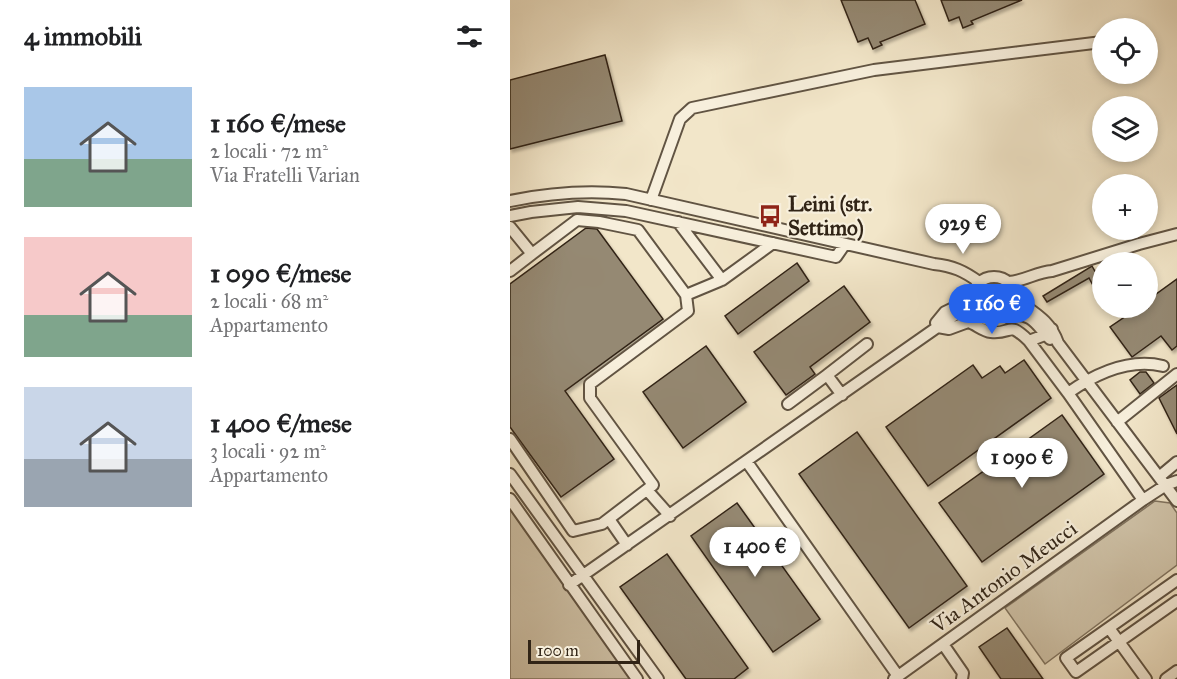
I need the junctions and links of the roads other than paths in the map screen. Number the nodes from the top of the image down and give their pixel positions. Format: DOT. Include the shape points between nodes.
graph roads {
  1 [pos="1092,43"];
  2 [pos="651,200"];
  3 [pos="510,201"];
  4 [pos="616,210"];
  5 [pos="510,216"];
  6 [pos="678,222"];
  7 [pos="617,226"];
  8 [pos="510,227"];
  9 [pos="1177,234"];
  10 [pos="773,243"];
  11 [pos="845,244"];
  12 [pos="532,255"];
  13 [pos="934,264"];
  14 [pos="510,271"];
  15 [pos="1052,271"];
  16 [pos="722,280"];
  17 [pos="979,282"];
  18 [pos="1009,282"];
  19 [pos="686,295"];
  20 [pos="972,296"];
  21 [pos="1017,298"];
  22 [pos="976,312"];
  23 [pos="1010,315"];
  24 [pos="934,330"];
  25 [pos="1048,331"];
  26 [pos="1029,341"];
  27 [pos="867,344"];
  28 [pos="1163,366"];
  29 [pos="1177,374"];
  30 [pos="827,375"];
  31 [pos="1086,381"];
  32 [pos="1068,393"];
  33 [pos="842,395"];
  34 [pos="788,404"];
  35 [pos="1117,422"];
  36 [pos="510,439"];
  37 [pos="747,462"];
  38 [pos="1177,462"];
  39 [pos="510,474"];
  40 [pos="1162,481"];
  41 [pos="1177,481"];
  42 [pos="647,490"];
  43 [pos="510,499"];
  44 [pos="1143,500"];
  45 [pos="1177,501"];
  46 [pos="670,516"];
  47 [pos="609,519"];
  48 [pos="627,545"];
  49 [pos="561,546"];
  50 [pos="548,555"];
  51 [pos="582,576"];
  52 [pos="1177,580"];
  53 [pos="569,585"];
  54 [pos="1177,601"];
  55 [pos="612,616"];
  56 [pos="598,626"];
  57 [pos="1109,628"];
  58 [pos="1119,642"];
  59 [pos="943,644"];
  60 [pos="640,655"];
  61 [pos="627,665"];
  62 [pos="1177,671"];
  63 [pos="896,678"];
  64 [pos="637,679"];
  65 [pos="658,679"];
  66 [pos="962,679"];
  67 [pos="1146,679"];
  68 [pos="1166,679"];
  1 -- 2 [label="street" via="874,70 692,108 681,119"];
  2 -- 3 [label="street" via="584,192"];
  2 -- 11 [label="street"];
  4 -- 5 [label="street" via="578,207"];
  4 -- 6 [label="street"];
  4 -- 7 [label="street"];
  6 -- 10 [label="street"];
  6 -- 16 [label="street"];
  7 -- 12 [label="street" via="577,220"];
  7 -- 19 [label="street" via="638,230"];
  8 -- 12 [label="street"];
  9 -- 15 [label="street"];
  10 -- 11 [label="street" via="836,257"];
  10 -- 16 [label="street"];
  11 -- 13 [label="street"];
  12 -- 14 [label="street"];
  13 -- 17 [label="street" via="957,268"];
  13 -- 20 [label="street" via="964,278"];
  15 -- 18 [label="street"];
  15 -- 21 [label="street" via="1026,285"];
  16 -- 19 [label="street"];
  17 -- 18 [label="street" via="997,276"];
  17 -- 20 [label="street"];
  18 -- 21 [label="street"];
  19 -- 42 [label="street" via="688,311 590,384 590,398 653,485"];
  20 -- 22 [label="street"];
  20 -- 24 [label="street" via="945,312"];
  21 -- 23 [label="street"];
  21 -- 25 [label="street" via="1036,312"];
  22 -- 23 [label="street" via="988,321"];
  22 -- 24 [label="street" via="958,313"];
  23 -- 25 [label="street" via="1028,317"];
  24 -- 26 [label="street" via="968,322 989,332 1011,328"];
  24 -- 33 [label="street"];
  25 -- 26 [label="street"];
  25 -- 31 [label="street"];
  26 -- 32 [label="street"];
  27 -- 30 [label="street"];
  28 -- 31 [label="street" via="1146,363"];
  29 -- 35 [label="street"];
  30 -- 33 [label="street"];
  30 -- 34 [label="street"];
  31 -- 32 [label="street"];
  31 -- 35 [label="street"];
  32 -- 44 [label="street"];
  33 -- 37 [label="street"];
  35 -- 40 [label="street"];
  36 -- 47 [label="street" via="573,531"];
  37 -- 46 [label="street"];
  37 -- 63 [label="street"];
  38 -- 40 [label="street"];
  39 -- 49 [label="street"];
  40 -- 41 [label="street"];
  40 -- 44 [label="street, Via Antonio Meucci"];
  40 -- 45 [label="street"];
  42 -- 46 [label="street"];
  42 -- 47 [label="street"];
  43 -- 50 [label="street"];
  44 -- 59 [label="street, Via Antonio Meucci"];
  46 -- 48 [label="street"];
  47 -- 48 [label="street"];
  48 -- 51 [label="street"];
  49 -- 50 [label="street"];
  49 -- 51 [label="street"];
  50 -- 53 [label="street"];
  51 -- 53 [label="street"];
  51 -- 55 [label="street"];
  52 -- 57 [label="street"];
  53 -- 56 [label="street"];
  54 -- 58 [label="street"];
  55 -- 56 [label="street"];
  55 -- 60 [label="street"];
  56 -- 61 [label="street"];
  57 -- 58 [label="street"];
  57 -- 58 [label="street" via="1066,658 1076,672"];
  58 -- 67 [label="street"];
  59 -- 63 [label="street, Via Antonio Meucci"];
  59 -- 66 [label="street" via="963,673"];
  60 -- 61 [label="street"];
  60 -- 65 [label="street"];
  61 -- 64 [label="street"];
  62 -- 68 [label="street"];
}
